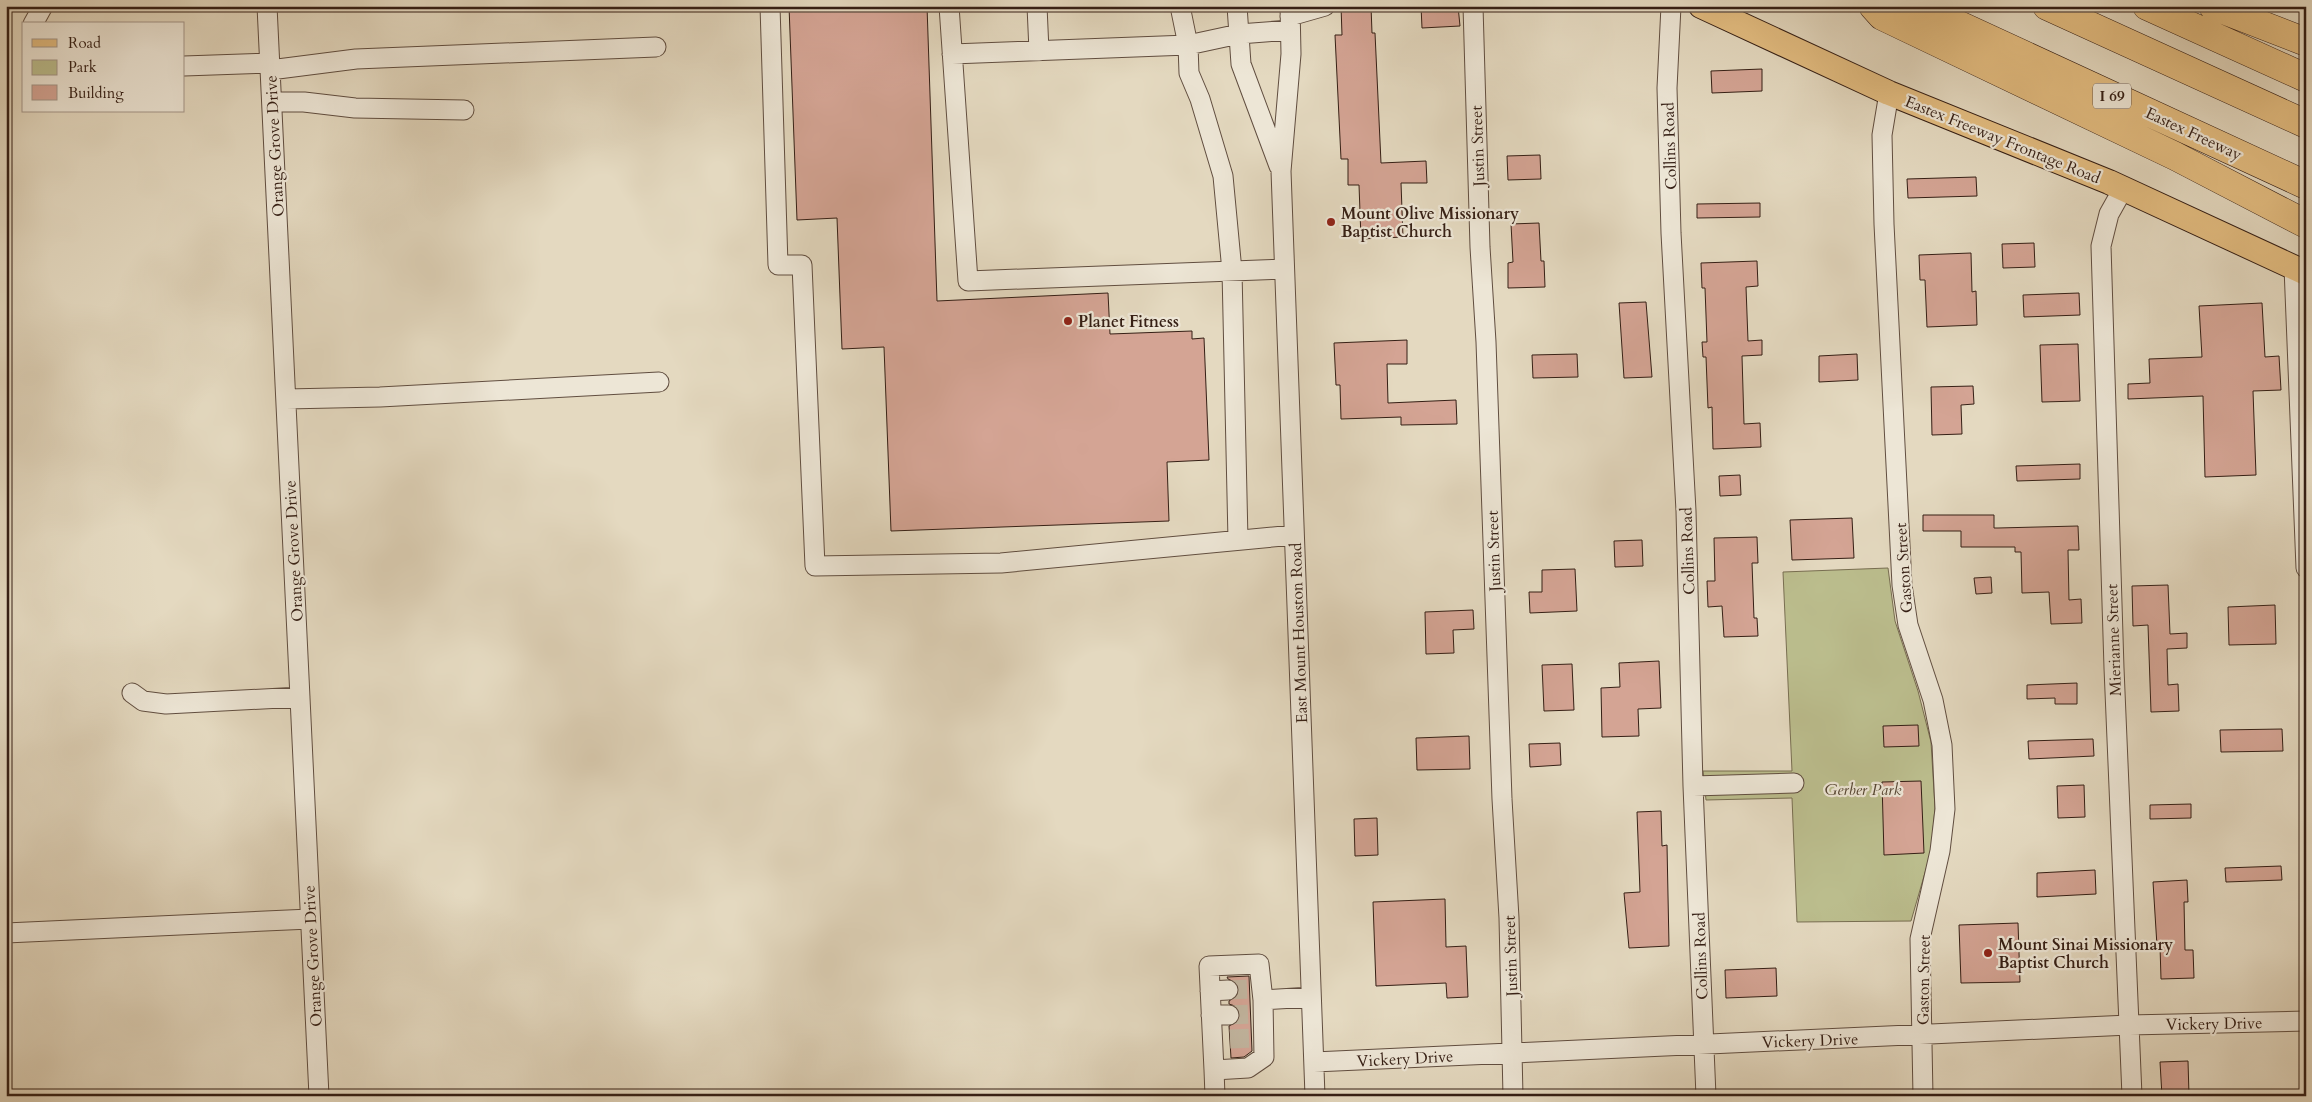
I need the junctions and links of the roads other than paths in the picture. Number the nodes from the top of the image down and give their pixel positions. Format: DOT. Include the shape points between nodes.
graph roads {
  1 [pos="43,6"];
  2 [pos="267,6"];
  3 [pos="770,6"];
  4 [pos="949,6"];
  5 [pos="1037,6"];
  6 [pos="1180,6"];
  7 [pos="1237,6"];
  8 [pos="1325,6"];
  9 [pos="1473,6"];
  10 [pos="1671,6"];
  11 [pos="1700,6"];
  12 [pos="1873,6"];
  13 [pos="1918,6"];
  14 [pos="2047,6"];
  15 [pos="2147,6"];
  16 [pos="2213,6"];
  17 [pos="1290,18"];
  18 [pos="34,22"];
  19 [pos="1239,34"];
  20 [pos="2306,42"];
  21 [pos="1188,45"];
  22 [pos="656,47"];
  23 [pos="1039,51"];
  24 [pos="952,54"];
  25 [pos="185,66"];
  26 [pos="270,66"];
  27 [pos="2306,78"];
  28 [pos="1889,93"];
  29 [pos="272,102"];
  30 [pos="464,110"];
  31 [pos="2306,124"];
  32 [pos="1281,171"];
  33 [pos="2306,185"];
  34 [pos="2123,189"];
  35 [pos="2306,224"];
  36 [pos="1284,269"];
  37 [pos="2300,270"];
  38 [pos="1232,271"];
  39 [pos="659,382"];
  40 [pos="286,399"];
  41 [pos="1294,535"];
  42 [pos="1238,540"];
  43 [pos="2306,568"];
  44 [pos="132,693"];
  45 [pos="300,697"];
  46 [pos="1794,783"];
  47 [pos="1693,786"];
  48 [pos="310,919"];
  49 [pos="6,933"];
  50 [pos="1311,997"];
  51 [pos="1258,1001"];
  52 [pos="2306,1021"];
  53 [pos="2129,1025"];
  54 [pos="1922,1035"];
  55 [pos="1704,1045"];
  56 [pos="1512,1053"];
  57 [pos="1314,1062"];
  58 [pos="1214,1070"];
  59 [pos="319,1096"];
  60 [pos="1215,1096"];
  61 [pos="1315,1096"];
  62 [pos="1513,1096"];
  63 [pos="1706,1096"];
  64 [pos="1923,1096"];
  65 [pos="2132,1096"];
  1 -- 18 [label="street"];
  2 -- 26 [label="street, Orange Grove Drive"];
  3 -- 42 [label="street" via="778,265 802,264 815,566 1001,563"];
  4 -- 24 [label="street"];
  5 -- 23 [label="street"];
  6 -- 21 [label="street"];
  7 -- 19 [label="street, East Mount Houston Road"];
  8 -- 17 [label="street"];
  9 -- 56 [label="street, Justin Street" via="1502,799 1510,918"];
  10 -- 47 [label="street, Collins Road" via="1667,88 1686,511"];
  11 -- 28 [label="main road, Eastex Freeway Frontage Road"];
  12 -- 35 [label="highway" via="1882,16 2175,156"];
  13 -- 33 [label="highway, Eastex Freeway / I 69"];
  14 -- 31 [label="highway"];
  15 -- 27 [label="highway"];
  16 -- 20 [label="highway"];
  17 -- 19 [label="street"];
  17 -- 32 [label="street, East Mount Houston Road" via="1291,54"];
  19 -- 21 [label="street"];
  19 -- 32 [label="street, East Mount Houston Road" via="1241,64"];
  21 -- 23 [label="street"];
  21 -- 38 [label="street" via="1190,73 1223,176"];
  22 -- 26 [label="street" via="356,59"];
  23 -- 24 [label="street"];
  24 -- 38 [label="street" via="968,281"];
  25 -- 26 [label="street"];
  26 -- 29 [label="street, Orange Grove Drive"];
  28 -- 34 [label="main road, Eastex Freeway Frontage Road"];
  28 -- 54 [label="street, Gaston Street" via="1882,135 1884,224 1902,585 1908,625 1933,700 1942,745 1945,809 1940,851 1920,939"];
  29 -- 30 [label="street" via="374,109"];
  29 -- 40 [label="street, Orange Grove Drive"];
  32 -- 36 [label="street, East Mount Houston Road"];
  34 -- 37 [label="main road, Eastex Freeway Frontage Road"];
  34 -- 53 [label="street, Mierianne Street" via="2109,214 2101,246"];
  36 -- 38 [label="street"];
  36 -- 41 [label="street, East Mount Houston Road"];
  37 -- 43 [label="street"];
  38 -- 42 [label="street"];
  39 -- 40 [label="street"];
  40 -- 45 [label="street, Orange Grove Drive"];
  41 -- 42 [label="street"];
  41 -- 50 [label="street, East Mount Houston Road"];
  44 -- 45 [label="street" via="143,701 166,704"];
  45 -- 48 [label="street, Orange Grove Drive"];
  46 -- 47 [label="street"];
  47 -- 55 [label="street, Collins Road"];
  48 -- 49 [label="street"];
  48 -- 59 [label="street, Orange Grove Drive"];
  50 -- 51 [label="street"];
  50 -- 57 [label="street, East Mount Houston Road"];
  51 -- 58 [label="street" via="1258,1038 1264,1057 1248,1068"];
  51 -- 58 [label="street" via="1259,964 1209,966 1219,991 1221,1040"];
  52 -- 53 [label="street, Vickery Drive"];
  53 -- 54 [label="street, Vickery Drive"];
  53 -- 65 [label="street, Mierianne Street"];
  54 -- 55 [label="street, Vickery Drive"];
  54 -- 64 [label="street, Gaston Street"];
  55 -- 56 [label="street, Vickery Drive"];
  55 -- 63 [label="street, Collins Road"];
  56 -- 57 [label="street, Vickery Drive"];
  56 -- 62 [label="street, Justin Street"];
  57 -- 61 [label="street, East Mount Houston Road"];
  58 -- 60 [label="street"];
}
